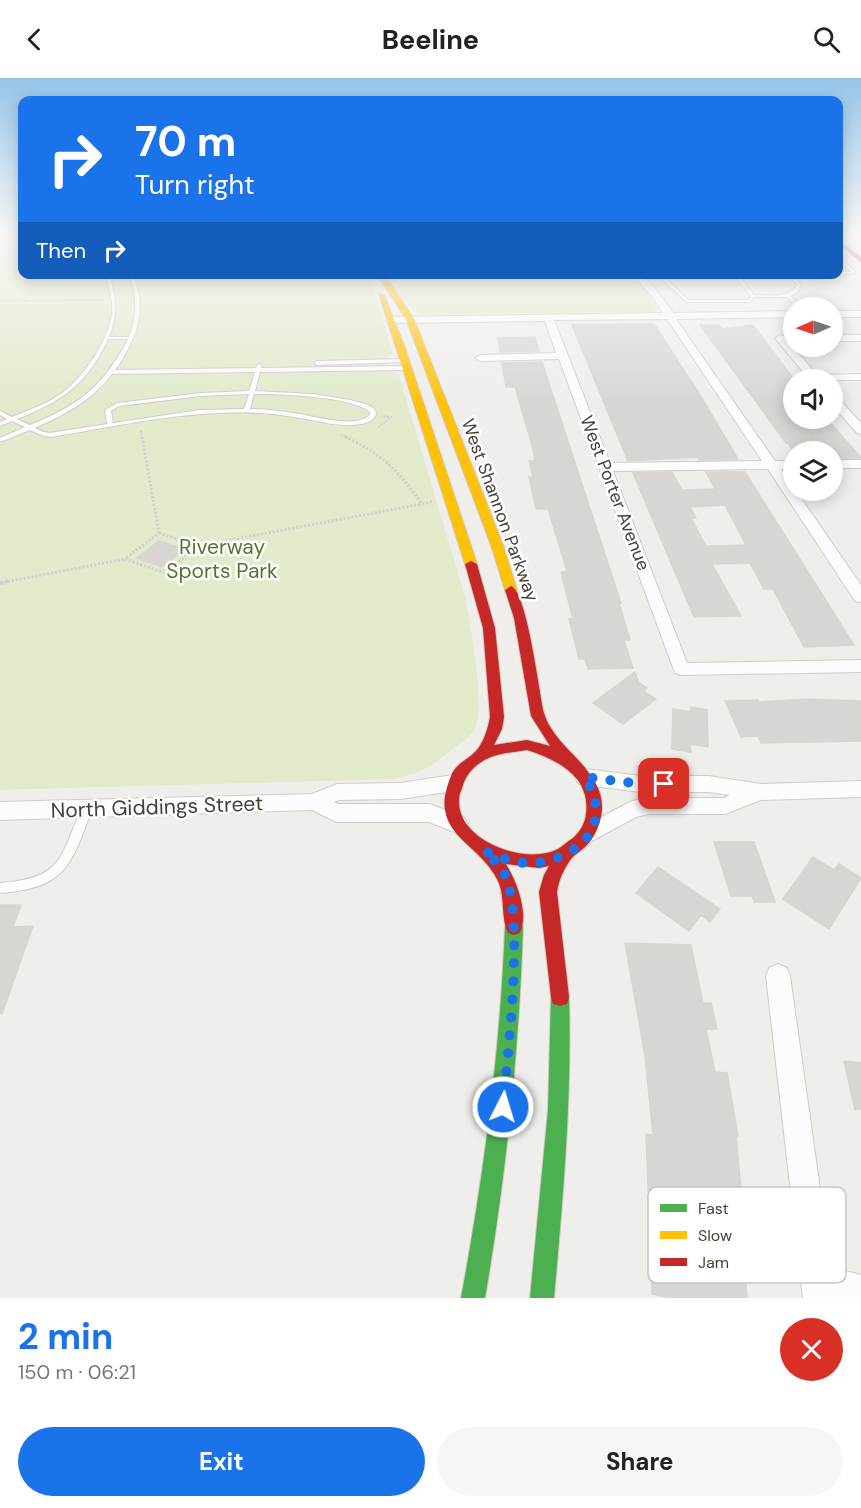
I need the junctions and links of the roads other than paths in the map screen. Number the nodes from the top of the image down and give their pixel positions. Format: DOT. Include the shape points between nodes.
graph roads {
  1 [pos="113,291"];
  2 [pos="137,291"];
  3 [pos="380,291"];
  4 [pos="391,291"];
  5 [pos="652,291"];
  6 [pos="676,291"];
  7 [pos="749,291"];
  8 [pos="793,291"];
  9 [pos="753,296"];
  10 [pos="788,296"];
  11 [pos="843,314"];
  12 [pos="861,314"];
  13 [pos="783,315"];
  14 [pos="671,316"];
  15 [pos="548,317"];
  16 [pos="410,319"];
  17 [pos="391,320"];
  18 [pos="131,338"];
  19 [pos="843,338"];
  20 [pos="861,338"];
  21 [pos="105,339"];
  22 [pos="563,356"];
  23 [pos="797,357"];
  24 [pos="480,358"];
  25 [pos="405,364"];
  26 [pos="259,367"];
  27 [pos="114,369"];
  28 [pos="807,369"];
  29 [pos="861,377"];
  30 [pos="843,378"];
  31 [pos="253,392"];
  32 [pos="247,410"];
  33 [pos="843,410"];
  34 [pos="0,413"];
  35 [pos="446,415"];
  36 [pos="12,419"];
  37 [pos="0,424"];
  38 [pos="110,424"];
  39 [pos="859,427"];
  40 [pos="29,428"];
  41 [pos="0,440"];
  42 [pos="843,464"];
  43 [pos="861,464"];
  44 [pos="772,465"];
  45 [pos="783,465"];
  46 [pos="605,467"];
  47 [pos="861,597"];
  48 [pos="861,666"];
  49 [pos="483,752"];
  50 [pos="570,761"];
  51 [pos="585,777"];
  52 [pos="453,783"];
  53 [pos="861,789"];
  54 [pos="761,792"];
  55 [pos="314,802"];
  56 [pos="87,809"];
  57 [pos="0,811"];
  58 [pos="457,824"];
  59 [pos="590,833"];
  60 [pos="484,851"];
  61 [pos="565,855"];
  62 [pos="0,888"];
  63 [pos="778,976"];
  64 [pos="805,1187"];
  65 [pos="818,1288"];
  66 [pos="861,1291"];
  67 [pos="476,1296"];
  68 [pos="542,1298"];
  1 -- 21 [label="lane" via="114,315"];
  2 -- 18 [label="lane" via="139,303"];
  3 -- 17 [label="street, West Shannon Parkway"];
  4 -- 16 [label="street, West Shannon Parkway"];
  5 -- 14 [label="street"];
  6 -- 9 [label="lane" via="687,301 750,301"];
  7 -- 9 [label="lane"];
  8 -- 10 [label="lane"];
  9 -- 10 [label="lane"];
  11 -- 12 [label="street"];
  13 -- 14 [label="street"];
  14 -- 15 [label="street"];
  14 -- 44 [label="street"];
  15 -- 16 [label="street"];
  15 -- 22 [label="street, West Porter Avenue"];
  16 -- 17 [label="street"];
  16 -- 35 [label="street, West Shannon Parkway"];
  17 -- 25 [label="street, West Shannon Parkway"];
  18 -- 21 [label="lane"];
  18 -- 27 [label="lane"];
  19 -- 20 [label="street"];
  21 -- 36 [label="lane" via="68,391"];
  22 -- 24 [label="street"];
  22 -- 46 [label="street, West Porter Avenue"];
  23 -- 28 [label="street"];
  25 -- 26 [label="lane"];
  25 -- 35 [label="street" via="414,364 420,370 433,407"];
  25 -- 49 [label="street, West Shannon Parkway" via="478,582 489,628 497,717"];
  26 -- 27 [label="lane"];
  26 -- 31 [label="lane"];
  27 -- 40 [label="lane" via="103,385 83,401"];
  29 -- 30 [label="street"];
  31 -- 32 [label="lane"];
  31 -- 32 [label="lane" via="332,398 363,405 374,413 370,419 349,424"];
  31 -- 38 [label="lane" via="190,395 117,405 108,410"];
  32 -- 38 [label="lane"];
  33 -- 39 [label="street"];
  34 -- 36 [label="lane"];
  35 -- 50 [label="street, West Shannon Parkway" via="510,582 538,716"];
  36 -- 37 [label="lane"];
  36 -- 40 [label="lane"];
  38 -- 40 [label="lane" via="50,435"];
  40 -- 41 [label="lane"];
  42 -- 43 [label="street"];
  44 -- 45 [label="street"];
  44 -- 46 [label="street"];
  44 -- 47 [label="street"];
  46 -- 48 [label="street, West Porter Avenue" via="681,669"];
  49 -- 50 [label="street" via="526,745"];
  49 -- 52 [label="street" via="465,766"];
  50 -- 51 [label="street"];
  51 -- 54 [label="street" via="641,784 709,784"];
  51 -- 59 [label="street" via="594,795 596,814"];
  52 -- 55 [label="street, North Giddings Street" via="400,791 337,792"];
  52 -- 58 [label="street" via="452,810"];
  53 -- 54 [label="street"];
  54 -- 59 [label="street" via="725,806 632,808"];
  55 -- 56 [label="street, North Giddings Street"];
  55 -- 58 [label="street, North Giddings Street" via="336,813 430,813"];
  56 -- 57 [label="street, North Giddings Street"];
  56 -- 62 [label="lane" via="68,859 58,870 32,884"];
  58 -- 60 [label="street"];
  59 -- 61 [label="street"];
  60 -- 61 [label="street" via="525,863"];
  60 -- 67 [label="street" via="503,871 510,891 513,982 503,1107"];
  61 -- 68 [label="street" via="554,869 549,885 559,978 560,1047"];
  63 -- 64 [label="street"];
  65 -- 66 [label="street"];
}
